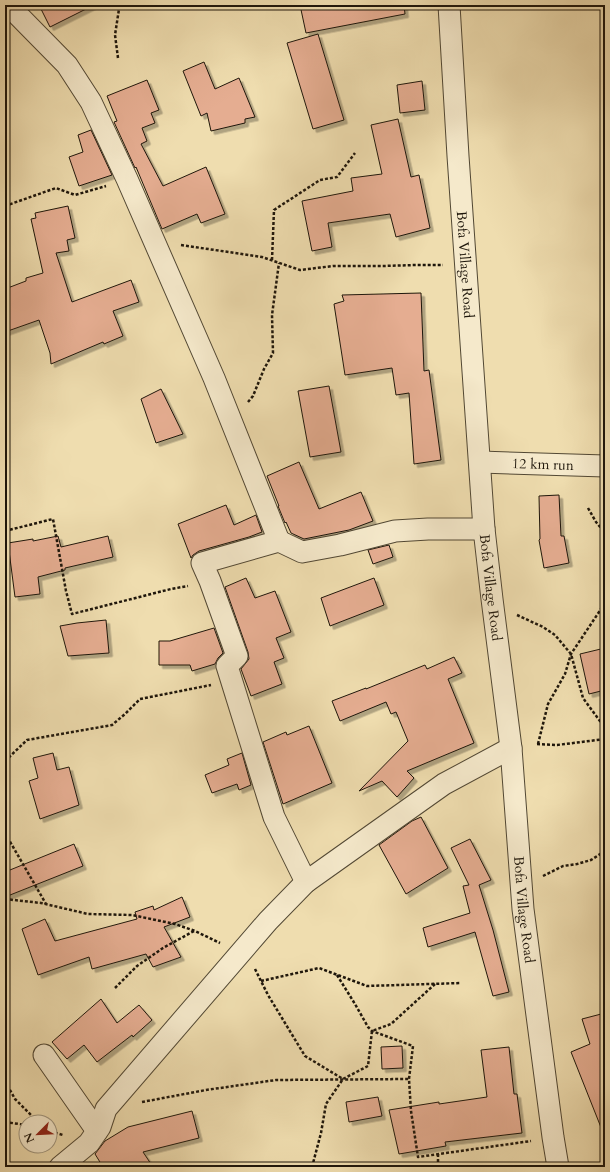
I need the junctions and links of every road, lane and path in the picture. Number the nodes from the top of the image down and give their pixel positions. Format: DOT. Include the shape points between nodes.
graph roads {
  1 [pos="8,5"];
  2 [pos="118,5"];
  3 [pos="449,5"];
  4 [pos="118,58"];
  5 [pos="355,153"];
  6 [pos="127,179"];
  7 [pos="5,206"];
  8 [pos="155,242"];
  9 [pos="272,260"];
  10 [pos="279,263"];
  11 [pos="466,264"];
  12 [pos="231,419"];
  13 [pos="480,462"];
  14 [pos="605,466"];
  15 [pos="588,508"];
  16 [pos="484,529"];
  17 [pos="5,531"];
  18 [pos="605,533"];
  19 [pos="279,541"];
  20 [pos="210,581"];
  21 [pos="492,599"];
  22 [pos="605,603"];
  23 [pos="571,654"];
  24 [pos="231,682"];
  25 [pos="605,728"];
  26 [pos="605,739"];
  27 [pos="538,744"];
  28 [pos="511,748"];
  29 [pos="5,761"];
  30 [pos="5,833"];
  31 [pos="605,850"];
  32 [pos="306,882"];
  33 [pos="521,886"];
  34 [pos="5,899"];
  35 [pos="46,904"];
  36 [pos="195,931"];
  37 [pos="241,953"];
  38 [pos="337,975"];
  39 [pos="261,981"];
  40 [pos="461,983"];
  41 [pos="435,984"];
  42 [pos="115,988"];
  43 [pos="372,1031"];
  44 [pos="44,1055"];
  45 [pos="343,1079"];
  46 [pos="409,1079"];
  47 [pos="5,1080"];
  48 [pos="140,1102"];
  49 [pos="30,1114"];
  50 [pos="5,1122"];
  51 [pos="18,1124"];
  52 [pos="97,1131"];
  53 [pos="553,1137"];
  54 [pos="438,1154"];
  55 [pos="60,1167"];
  56 [pos="312,1167"];
  57 [pos="438,1167"];
  58 [pos="558,1167"];
  1 -- 6 [label="street" via="67,64 91,102"];
  2 -- 4 [label="path" via="115,35"];
  3 -- 11 [label="street, Bofa Village Road"];
  5 -- 9 [label="path" via="337,177 320,180 274,210"];
  6 -- 7 [label="path" via="75,195 56,188"];
  6 -- 8 [label="street"];
  8 -- 9 [label="path"];
  8 -- 12 [label="street"];
  9 -- 10 [label="path"];
  10 -- 11 [label="path" via="300,270 333,266"];
  10 -- 12 [label="path" via="272,315 273,353 253,396"];
  11 -- 13 [label="street, Bofa Village Road"];
  12 -- 19 [label="street"];
  13 -- 14 [label="street, 12 km run"];
  13 -- 16 [label="street, Bofa Village Road"];
  15 -- 18 [label="path"];
  16 -- 19 [label="street" via="395,531 302,552"];
  16 -- 21 [label="street, Bofa Village Road"];
  17 -- 20 [label="path" via="52,519 72,614"];
  19 -- 20 [label="street" via="202,563"];
  20 -- 24 [label="street" via="237,656 226,666"];
  21 -- 23 [label="path" via="555,635"];
  21 -- 28 [label="street, Bofa Village Road"];
  22 -- 23 [label="path"];
  23 -- 25 [label="path" via="583,698"];
  23 -- 27 [label="path" via="565,674 548,704"];
  24 -- 29 [label="path" via="140,698 112,725 27,740"];
  24 -- 32 [label="street" via="274,817"];
  26 -- 27 [label="path" via="557,745"];
  27 -- 28 [label="path"];
  28 -- 32 [label="street" via="444,784"];
  28 -- 33 [label="street, Bofa Village Road"];
  30 -- 35 [label="path"];
  31 -- 33 [label="path" via="591,860 563,866"];
  32 -- 37 [label="street"];
  33 -- 53 [label="street, Bofa Village Road"];
  34 -- 35 [label="path"];
  35 -- 36 [label="path" via="88,914 132,915"];
  36 -- 37 [label="path"];
  36 -- 42 [label="path" via="137,966"];
  37 -- 39 [label="path" via="257,971"];
  37 -- 52 [label="street" via="106,1109"];
  38 -- 39 [label="path" via="319,968"];
  38 -- 41 [label="path" via="367,986"];
  38 -- 43 [label="path"];
  39 -- 45 [label="path" via="305,1056"];
  40 -- 41 [label="path"];
  41 -- 43 [label="path" via="391,1024"];
  43 -- 45 [label="path" via="368,1066"];
  43 -- 46 [label="path" via="413,1046"];
  44 -- 52 [label="street"];
  45 -- 46 [label="path"];
  45 -- 48 [label="path" via="276,1080"];
  45 -- 56 [label="path" via="326,1104"];
  46 -- 54 [label="path" via="418,1157"];
  47 -- 49 [label="path" via="15,1099"];
  50 -- 51 [label="path"];
  52 -- 55 [label="street" via="89,1143"];
  53 -- 54 [label="path"];
  53 -- 58 [label="street, Bofa Village Road"];
  54 -- 57 [label="path"];
}
